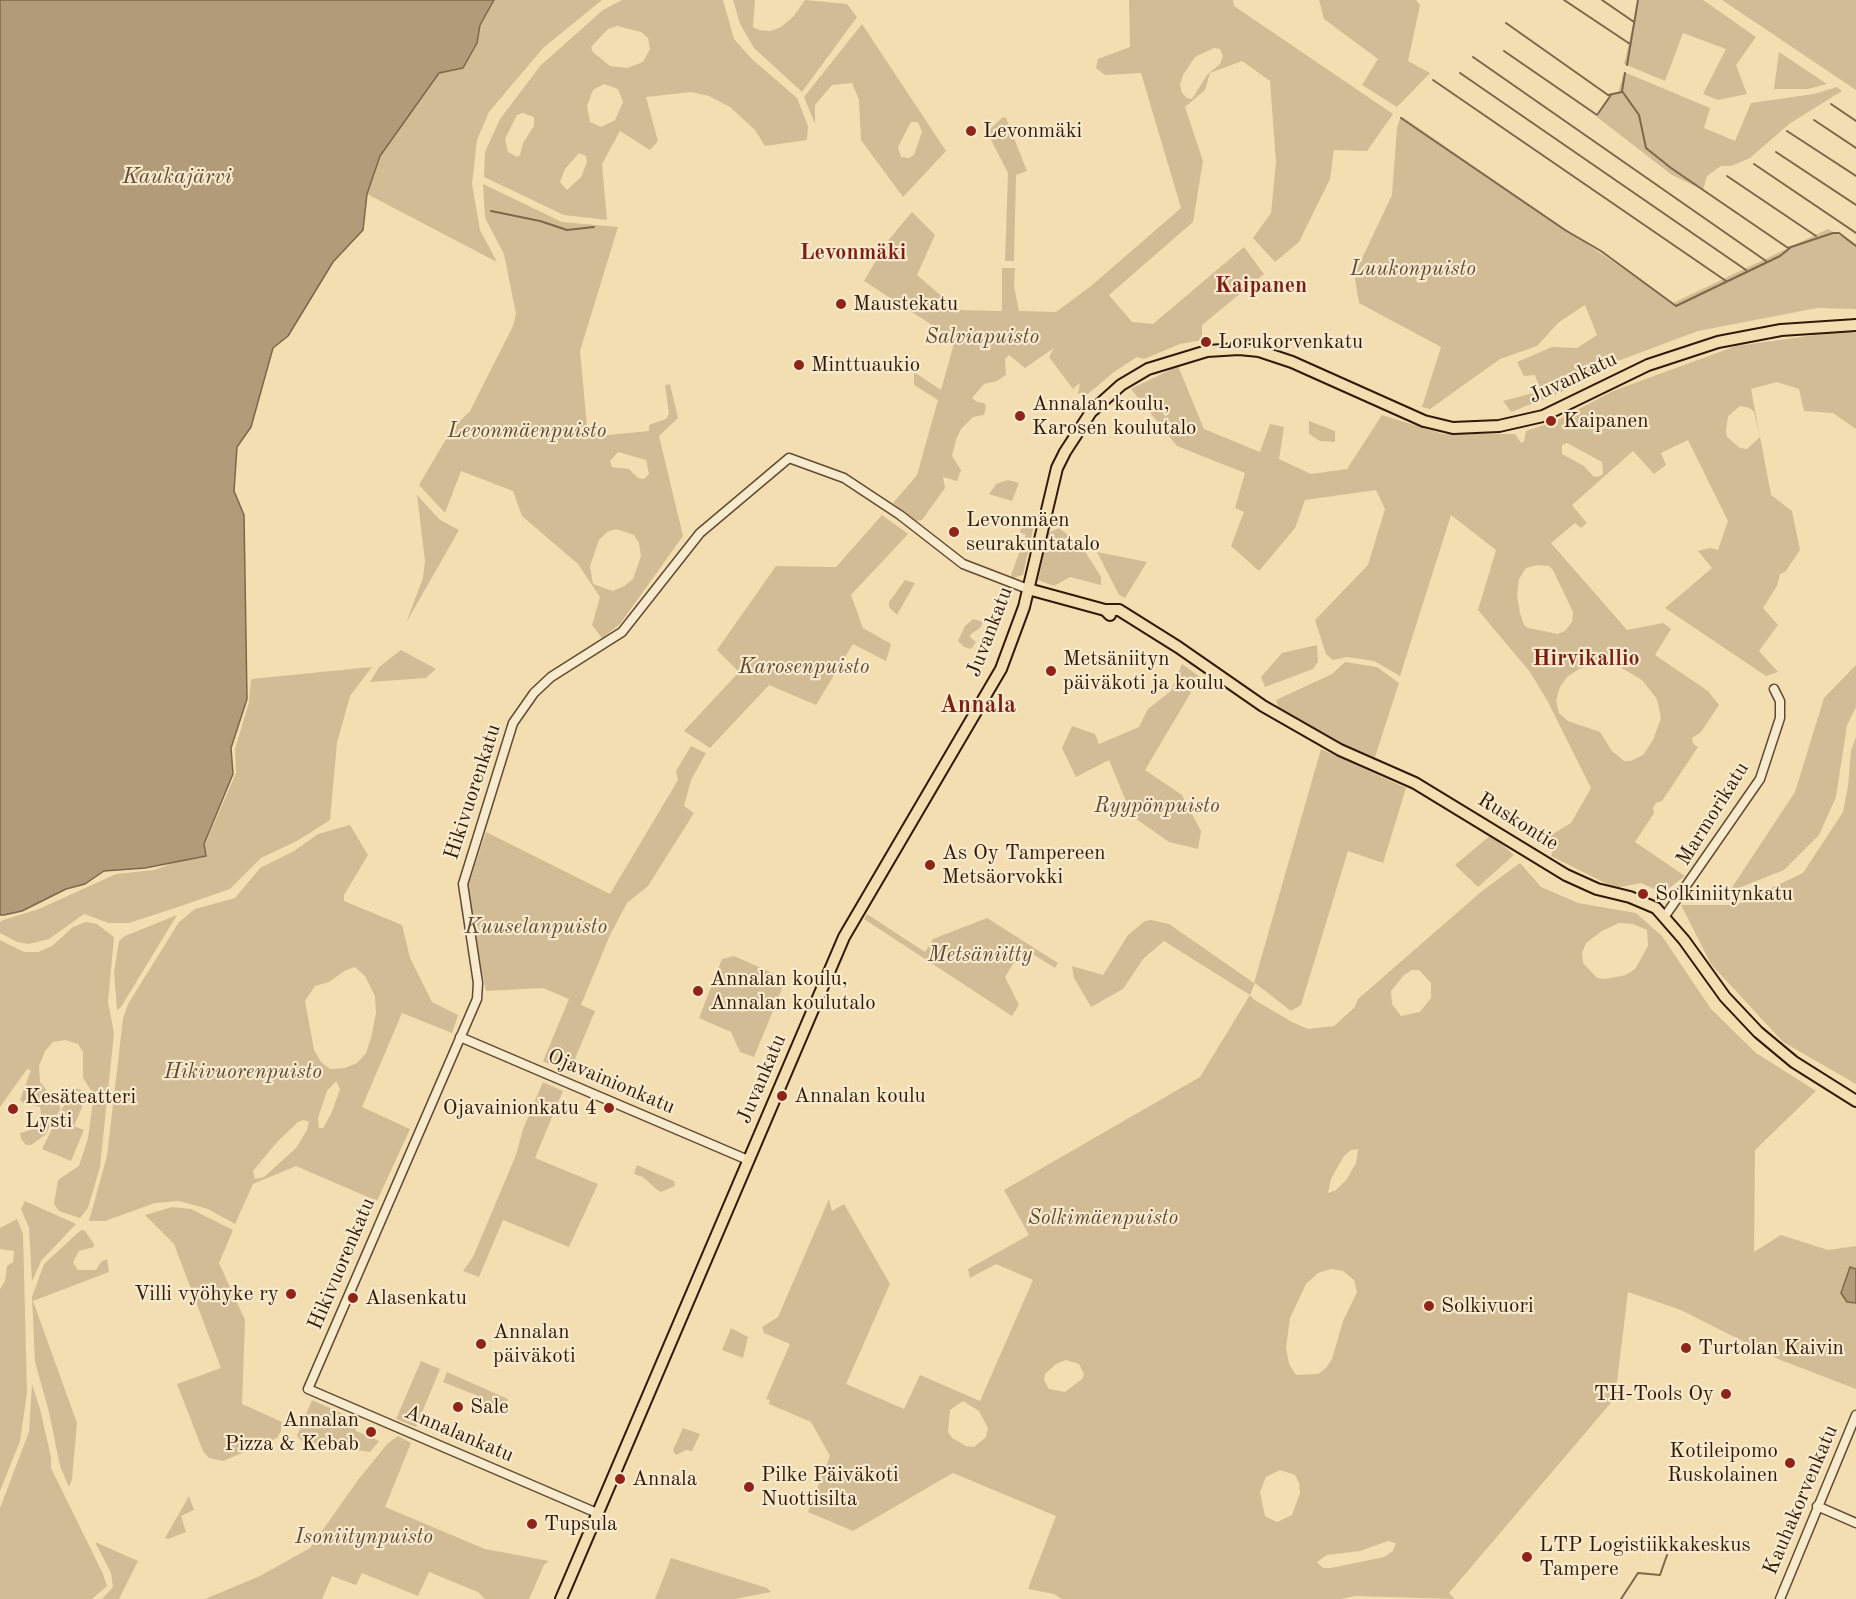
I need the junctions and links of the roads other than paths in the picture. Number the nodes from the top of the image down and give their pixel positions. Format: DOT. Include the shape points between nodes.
graph roads {
  1 [pos="1856,325"];
  2 [pos="1028,589"];
  3 [pos="1774,689"];
  4 [pos="1665,916"];
  5 [pos="460,1036"];
  6 [pos="1856,1101"];
  7 [pos="748,1160"];
  8 [pos="308,1389"];
  9 [pos="1856,1415"];
  10 [pos="1817,1506"];
  11 [pos="597,1512"];
  12 [pos="1856,1523"];
  13 [pos="561,1599"];
  14 [pos="1780,1599"];
  1 -- 2 [label="main road, Juvankatu" via="1811,326 1729,339 1648,365 1543,416 1484,428 1453,428 1413,418 1298,364 1259,351 1208,351 1162,363 1104,399 1065,452 1052,485"];
  2 -- 4 [label="main road, Ruskontie" via="1105,610 1119,610 1249,698 1327,743 1415,783 1566,875 1597,889 1641,901"];
  2 -- 5 [label="street, Hikivuorenkatu" via="963,564 845,479 789,458 706,526 622,632 550,677 513,723 463,884 478,992"];
  2 -- 7 [label="main road, Juvankatu" via="1016,629 985,698 844,937"];
  3 -- 4 [label="street, Marmorikatu" via="1780,701 1779,718 1760,779"];
  4 -- 6 [label="main road, Ruskontie" via="1725,998 1758,1032 1794,1062"];
  5 -- 7 [label="street, Ojavainionkatu"];
  5 -- 8 [label="street, Hikivuorenkatu"];
  7 -- 11 [label="main road, Juvankatu"];
  8 -- 11 [label="street, Annalankatu"];
  9 -- 10 [label="street, Kauhakorvenkatu"];
  10 -- 12 [label="street"];
  10 -- 14 [label="street, Kauhakorvenkatu"];
  11 -- 13 [label="main road, Juvankatu"];
}
